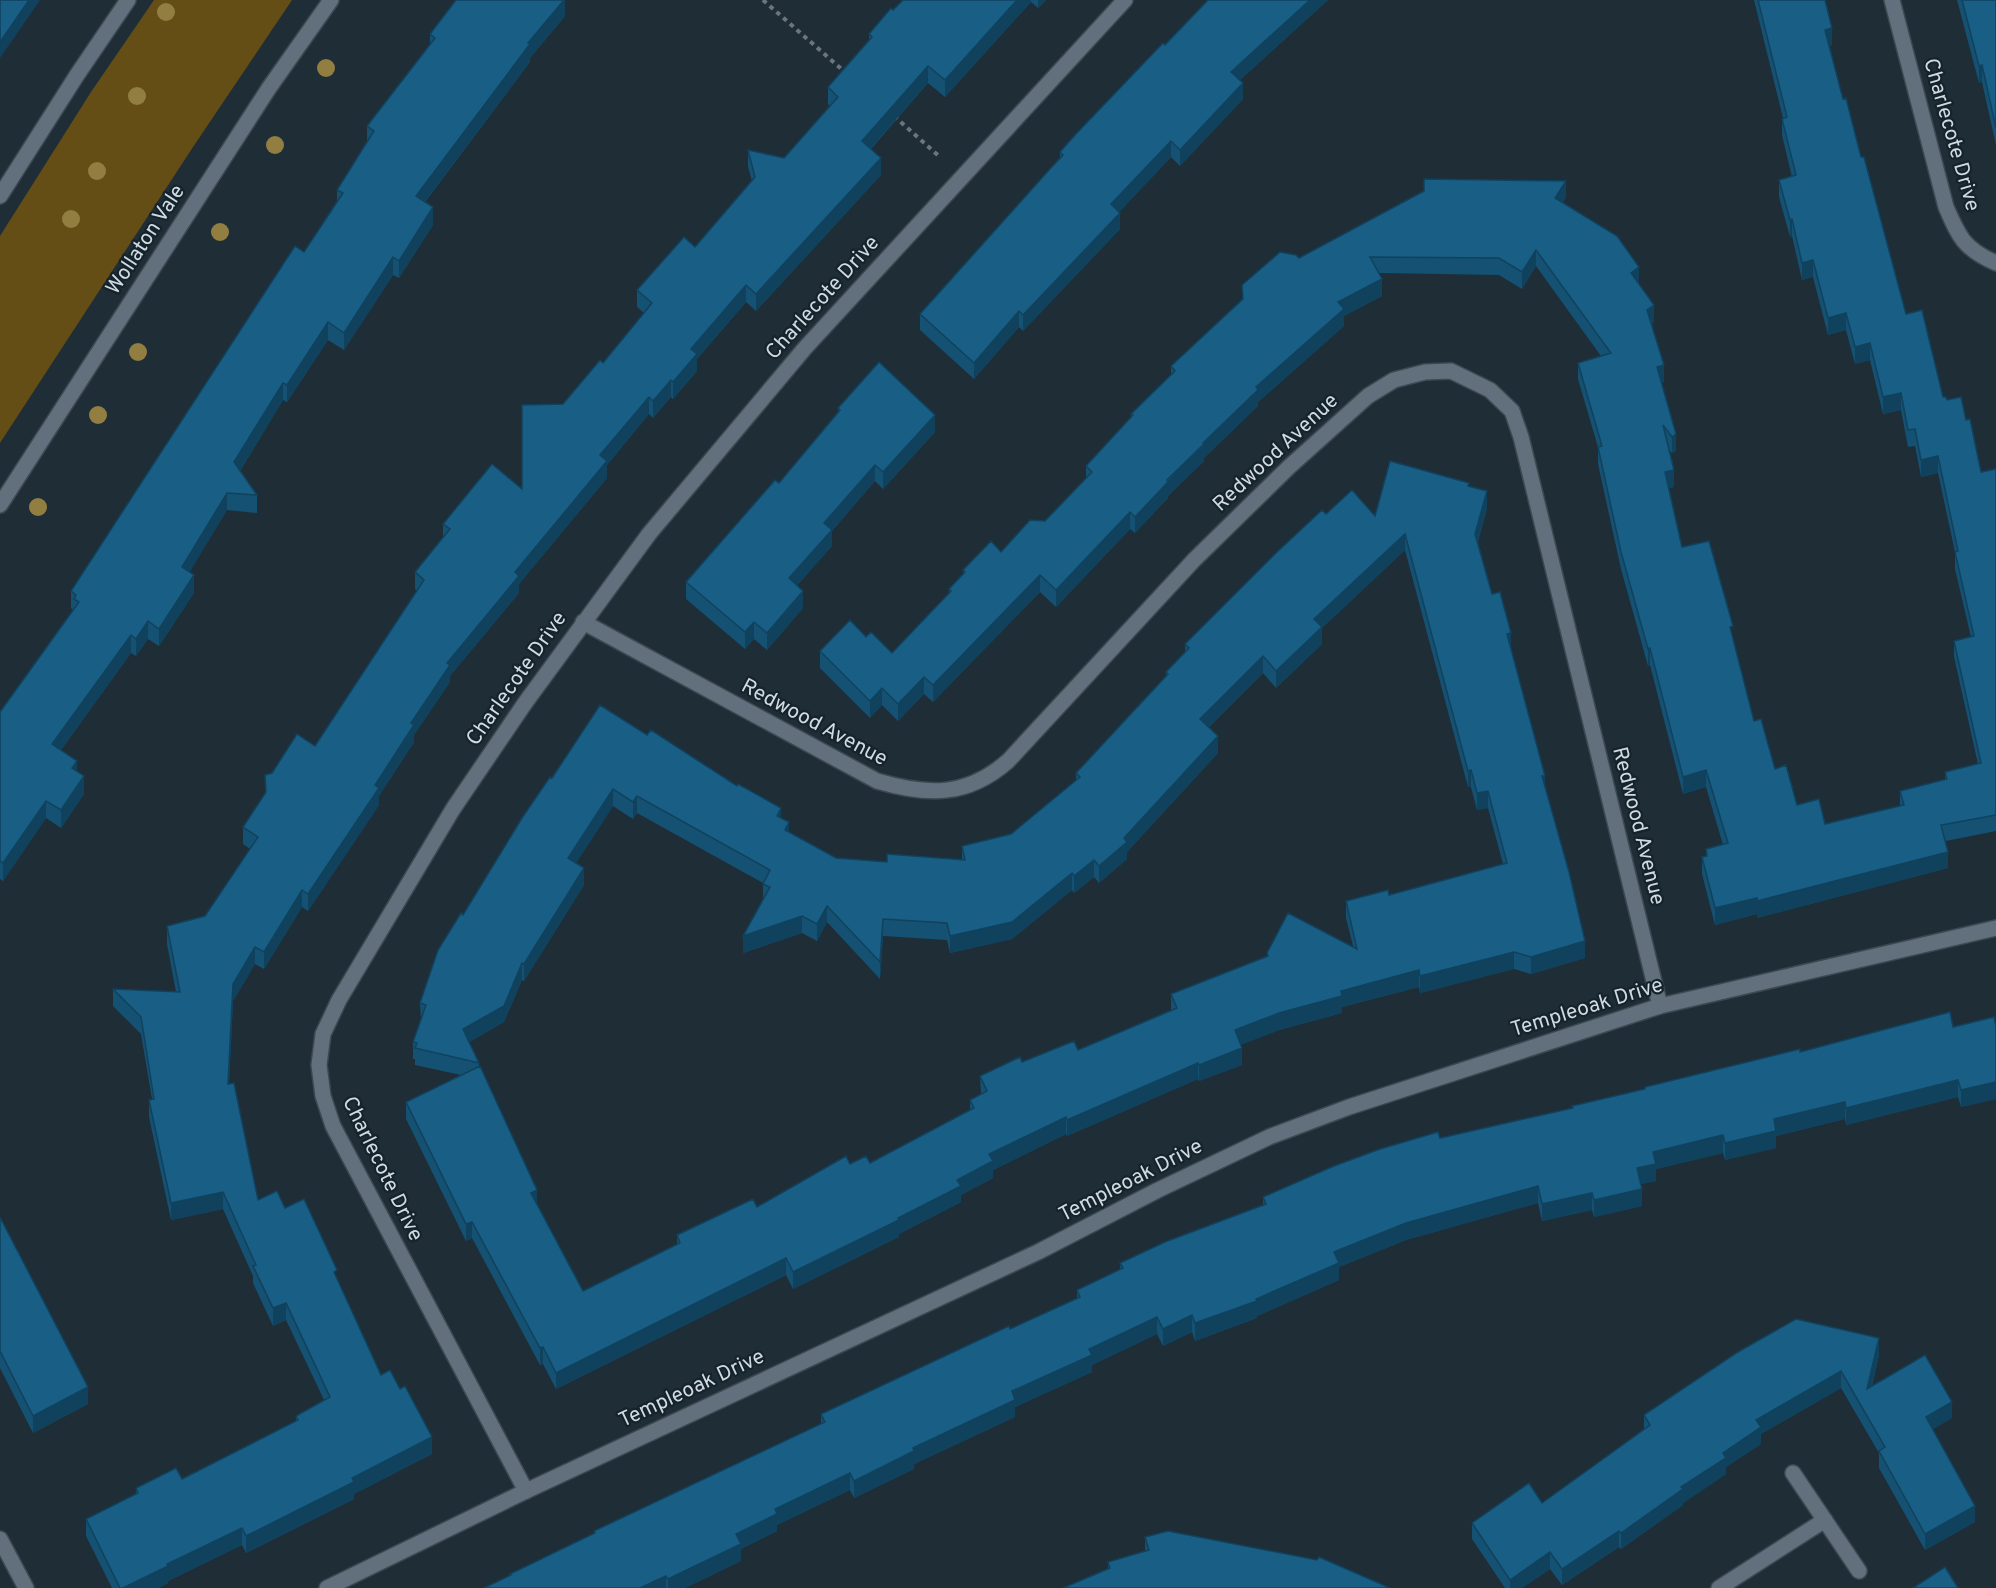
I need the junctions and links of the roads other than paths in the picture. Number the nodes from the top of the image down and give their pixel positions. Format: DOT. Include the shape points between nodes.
graph roads {
  1 [pos="128,0"];
  2 [pos="331,0"];
  3 [pos="1125,0"];
  4 [pos="1892,0"];
  5 [pos="0,196"];
  6 [pos="1996,263"];
  7 [pos="0,505"];
  8 [pos="583,622"];
  9 [pos="1996,928"];
  10 [pos="1660,1006"];
  11 [pos="1793,1473"];
  12 [pos="526,1491"];
  13 [pos="1825,1521"];
  14 [pos="0,1539"];
  15 [pos="1859,1571"];
  16 [pos="26,1588"];
  17 [pos="327,1588"];
  18 [pos="1719,1588"];
  1 -- 5 [label="street"];
  2 -- 7 [label="street, Wollaton Vale" via="269,88"];
  3 -- 8 [label="street, Charlecote Drive" via="805,348 649,534"];
  4 -- 6 [label="street, Charlecote Drive" via="1946,207 1959,237 1975,253"];
  8 -- 10 [label="street, Redwood Avenue" via="877,781 923,790 950,790 976,784 1008,761 1194,560 1368,396 1394,380 1425,372 1451,371 1490,390 1512,411 1521,438"];
  8 -- 12 [label="street, Charlecote Drive" via="453,809 339,1000 323,1034 319,1065 323,1096 333,1126"];
  9 -- 10 [label="street, Templeoak Drive"];
  10 -- 12 [label="street, Templeoak Drive" via="1349,1107 1269,1137 1038,1252"];
  11 -- 13 [label="street"];
  12 -- 17 [label="street, Templeoak Drive"];
  13 -- 15 [label="street"];
  13 -- 18 [label="street"];
  14 -- 16 [label="street"];
}
